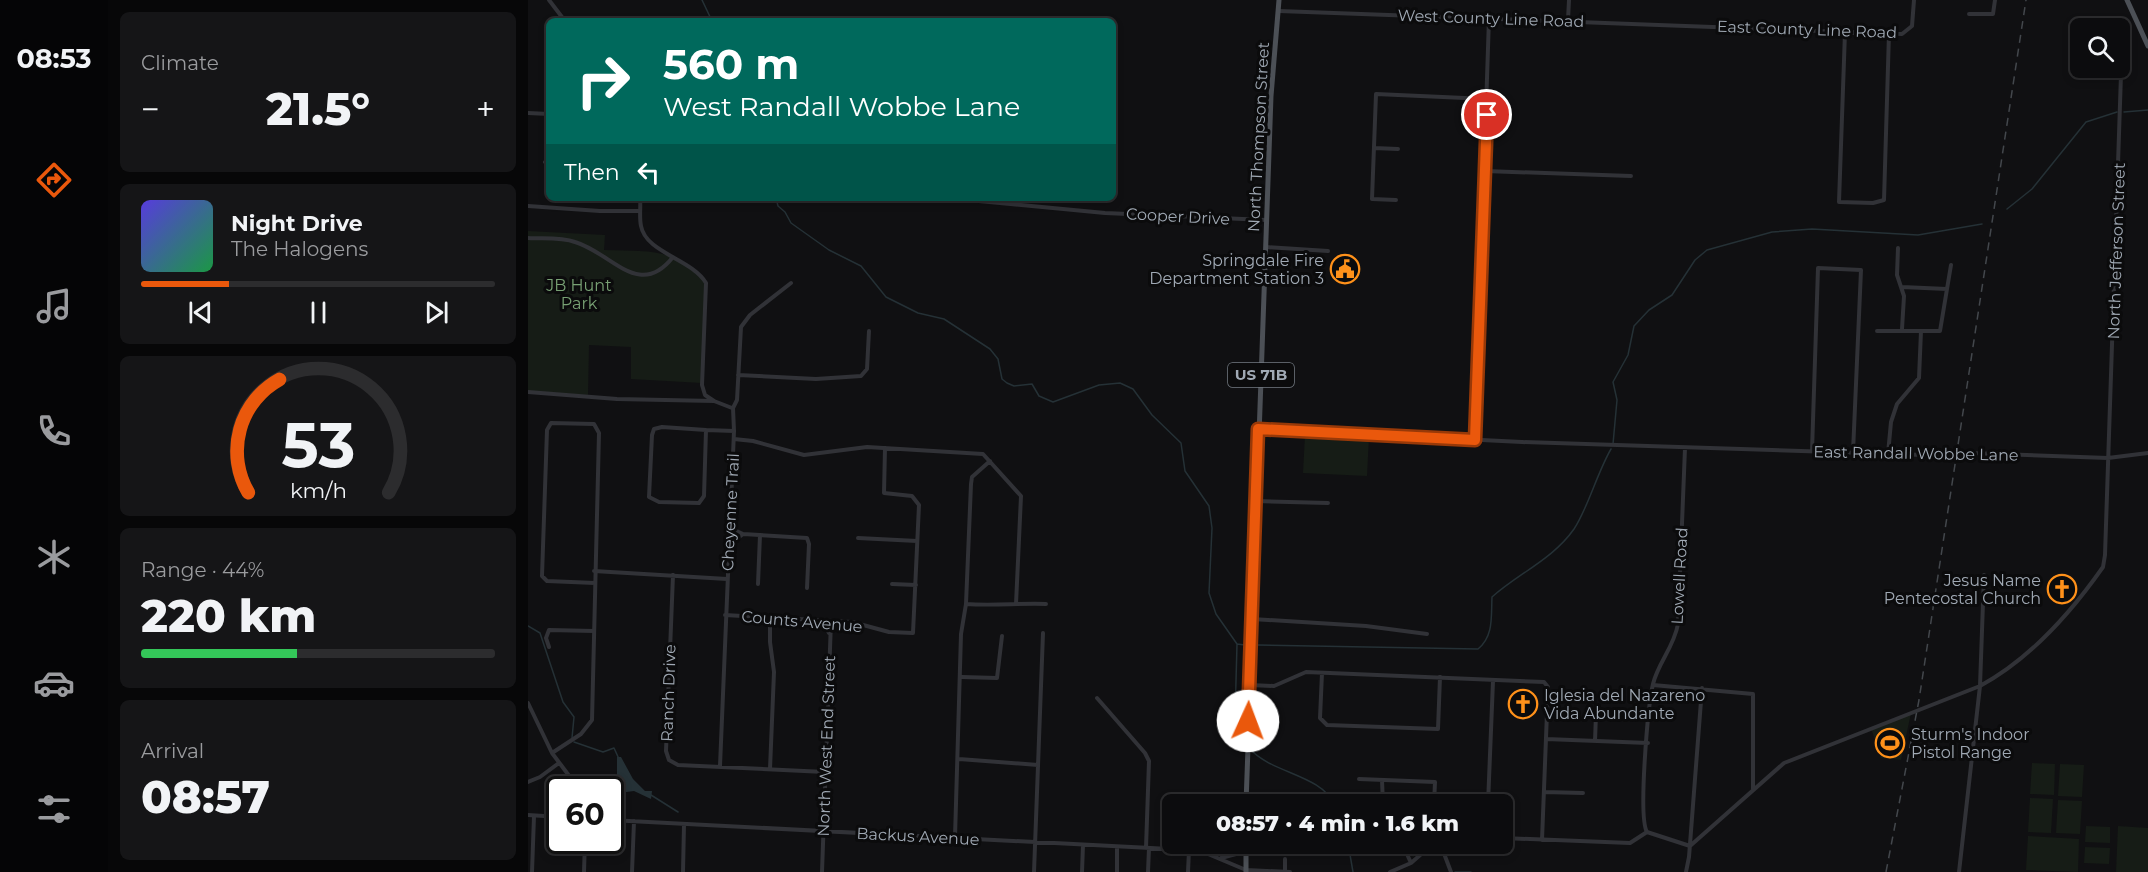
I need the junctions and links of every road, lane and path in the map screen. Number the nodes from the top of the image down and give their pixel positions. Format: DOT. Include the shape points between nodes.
graph roads {
  1 [pos="549,0"];
  2 [pos="1279,0"];
  3 [pos="1569,0"];
  4 [pos="1914,0"];
  5 [pos="1995,0"];
  6 [pos="2127,0"];
  7 [pos="1279,11"];
  8 [pos="1969,15"];
  9 [pos="563,18"];
  10 [pos="1489,18"];
  11 [pos="1568,20"];
  12 [pos="1702,26"];
  13 [pos="1845,32"];
  14 [pos="1889,33"];
  15 [pos="2148,46"];
  16 [pos="2121,78"];
  17 [pos="1487,99"];
  18 [pos="528,113"];
  19 [pos="546,114"];
  20 [pos="1374,148"];
  21 [pos="1398,149"];
  22 [pos="1485,171"];
  23 [pos="1631,176"];
  24 [pos="1396,200"];
  25 [pos="640,201"];
  26 [pos="966,201"];
  27 [pos="1005,201"];
  28 [pos="1004,205"];
  29 [pos="528,206"];
  30 [pos="640,211"];
  31 [pos="1266,220"];
  32 [pos="528,238"];
  33 [pos="1266,247"];
  34 [pos="1898,248"];
  35 [pos="1328,251"];
  36 [pos="674,257"];
  37 [pos="1951,265"];
  38 [pos="791,283"];
  39 [pos="1901,287"];
  40 [pos="1947,289"];
  41 [pos="1902,329"];
  42 [pos="869,331"];
  43 [pos="1877,331"];
  44 [pos="1921,331"];
  45 [pos="738,375"];
  46 [pos="528,392"];
  47 [pos="714,401"];
  48 [pos="732,408"];
  49 [pos="1258,429"];
  50 [pos="706,430"];
  51 [pos="734,431"];
  52 [pos="734,439"];
  53 [pos="1475,440"];
  54 [pos="885,448"];
  55 [pos="1684,448"];
  56 [pos="1812,451"];
  57 [pos="1854,452"];
  58 [pos="2148,453"];
  59 [pos="1888,454"];
  60 [pos="2108,458"];
  61 [pos="990,461"];
  62 [pos="1256,501"];
  63 [pos="1328,503"];
  64 [pos="730,528"];
  65 [pos="743,534"];
  66 [pos="760,535"];
  67 [pos="729,538"];
  68 [pos="858,538"];
  69 [pos="917,541"];
  70 [pos="594,572"];
  71 [pos="673,575"];
  72 [pos="1984,575"];
  73 [pos="727,579"];
  74 [pos="595,583"];
  75 [pos="758,584"];
  76 [pos="892,584"];
  77 [pos="916,585"];
  78 [pos="807,588"];
  79 [pos="966,604"];
  80 [pos="1016,604"];
  81 [pos="1046,604"];
  82 [pos="725,615"];
  83 [pos="770,618"];
  84 [pos="1252,619"];
  85 [pos="812,620"];
  86 [pos="831,621"];
  87 [pos="594,631"];
  88 [pos="1043,633"];
  89 [pos="1427,633"];
  90 [pos="830,636"];
  91 [pos="1002,636"];
  92 [pos="549,646"];
  93 [pos="1322,673"];
  94 [pos="962,677"];
  95 [pos="1440,677"];
  96 [pos="1493,681"];
  97 [pos="1249,685"];
  98 [pos="1653,685"];
  99 [pos="1980,686"];
  100 [pos="1702,688"];
  101 [pos="1097,698"];
  102 [pos="528,704"];
  103 [pos="1596,714"];
  104 [pos="1546,739"];
  105 [pos="1595,741"];
  106 [pos="1647,743"];
  107 [pos="552,753"];
  108 [pos="958,759"];
  109 [pos="559,763"];
  110 [pos="1038,765"];
  111 [pos="720,766"];
  112 [pos="770,769"];
  113 [pos="825,772"];
  114 [pos="569,776"];
  115 [pos="1359,779"];
  116 [pos="1382,780"];
  117 [pos="528,782"];
  118 [pos="1753,789"];
  119 [pos="1544,792"];
  120 [pos="1583,793"];
  121 [pos="1246,794"];
  122 [pos="1383,794"];
  123 [pos="1434,794"];
  124 [pos="1488,794"];
  125 [pos="528,815"];
  126 [pos="534,816"];
  127 [pos="546,816"];
  128 [pos="624,821"];
  129 [pos="634,821"];
  130 [pos="684,824"];
  131 [pos="823,831"];
  132 [pos="1647,832"];
  133 [pos="955,837"];
  134 [pos="1513,839"];
  135 [pos="1542,840"];
  136 [pos="1035,842"];
  137 [pos="1083,845"];
  138 [pos="1690,846"];
  139 [pos="1117,847"];
  140 [pos="1147,848"];
  141 [pos="1162,849"];
  142 [pos="585,854"];
  143 [pos="1189,854"];
  144 [pos="1204,854"];
  145 [pos="1236,854"];
  146 [pos="1245,854"];
  147 [pos="1407,854"];
  148 [pos="1421,854"];
  149 [pos="1444,854"];
  150 [pos="1220,858"];
  151 [pos="1285,859"];
  152 [pos="1411,863"];
  153 [pos="1246,871"];
  154 [pos="532,872"];
  155 [pos="584,872"];
  156 [pos="632,872"];
  157 [pos="682,872"];
  158 [pos="822,872"];
  159 [pos="1034,872"];
  160 [pos="1082,872"];
  161 [pos="1117,872"];
  162 [pos="1148,872"];
  163 [pos="1188,872"];
  164 [pos="1285,872"];
  165 [pos="1290,872"];
  166 [pos="1390,872"];
  167 [pos="1451,872"];
  168 [pos="1686,872"];
  169 [pos="1959,872"];
  1 -- 9 [label="street"];
  2 -- 7 [label="main road, US 71B"];
  3 -- 11 [label="street"];
  4 -- 14 [label="street, East County Line Road" via="1910,30"];
  5 -- 8 [label="street" via="1993,14"];
  6 -- 15 [label="main road"];
  7 -- 10 [label="street, West County Line Road"];
  7 -- 31 [label="main road, North Thompson Street / US 71B"];
  10 -- 11 [label="street, West County Line Road"];
  10 -- 17 [label="street"];
  11 -- 12 [label="street, West County Line Road"];
  12 -- 13 [label="street, East County Line Road"];
  13 -- 14 [label="street, East County Line Road"];
  13 -- 14 [label="street" via="1839,202 1873,203 1884,200"];
  16 -- 60 [label="street, North Jefferson Street"];
  17 -- 20 [label="street" via="1376,94"];
  17 -- 22 [label="street"];
  18 -- 19 [label="street"];
  20 -- 21 [label="street"];
  20 -- 24 [label="street" via="1372,199"];
  22 -- 23 [label="street"];
  22 -- 53 [label="street"];
  25 -- 30 [label="street"];
  26 -- 28 [label="street, Cooper Drive"];
  27 -- 28 [label="street"];
  28 -- 31 [label="street, Cooper Drive"];
  29 -- 30 [label="street"];
  30 -- 36 [label="street" via="644,235"];
  31 -- 33 [label="main road, North Thompson Street / US 71B"];
  32 -- 36 [label="street" via="574,241 643,276 663,270"];
  33 -- 35 [label="street"];
  33 -- 49 [label="main road, North Thompson Street / US 71B"];
  34 -- 39 [label="street"];
  36 -- 47 [label="street" via="696,271 706,283 702,385 705,395"];
  37 -- 40 [label="street"];
  38 -- 45 [label="street, Cheyenne Trail" via="744,322 739,333"];
  39 -- 40 [label="street"];
  39 -- 41 [label="street"];
  40 -- 44 [label="street" via="1941,330"];
  41 -- 43 [label="street"];
  41 -- 44 [label="street"];
  42 -- 45 [label="street" via="867,369 861,376"];
  44 -- 59 [label="street" via="1919,378 1897,404"];
  45 -- 48 [label="street, Cheyenne Trail" via="737,400"];
  46 -- 47 [label="street"];
  47 -- 48 [label="street"];
  48 -- 51 [label="street, Cheyenne Trail"];
  49 -- 53 [label="street, East Randall Wobbe Lane"];
  49 -- 62 [label="main road, North Thompson Street / US 71B"];
  50 -- 50 [label="street" via="654,429 649,493 652,500 701,501"];
  50 -- 51 [label="street"];
  51 -- 52 [label="street, Cheyenne Trail"];
  52 -- 54 [label="street" via="804,455"];
  52 -- 64 [label="street, Cheyenne Trail"];
  53 -- 55 [label="street, East Randall Wobbe Lane"];
  54 -- 61 [label="street" via="979,452"];
  54 -- 69 [label="street" via="883,486 886,494 912,496 918,501"];
  55 -- 56 [label="street, East Randall Wobbe Lane"];
  55 -- 98 [label="street, Lowell Road" via="1678,624"];
  56 -- 57 [label="street, East Randall Wobbe Lane"];
  56 -- 57 [label="street" via="1818,268 1861,270"];
  57 -- 59 [label="street, East Randall Wobbe Lane"];
  58 -- 60 [label="street, East Randall Wobbe Lane"];
  59 -- 60 [label="street, East Randall Wobbe Lane"];
  60 -- 99 [label="street, North Jefferson Street" via="2103,567 2026,657"];
  61 -- 79 [label="street" via="972,477"];
  61 -- 80 [label="street" via="1021,496"];
  62 -- 63 [label="street"];
  62 -- 84 [label="main road, North Thompson Street / US 71B"];
  64 -- 65 [label="street"];
  64 -- 67 [label="street, Cheyenne Trail"];
  65 -- 66 [label="street"];
  65 -- 67 [label="street"];
  66 -- 75 [label="street"];
  66 -- 78 [label="street" via="807,538"];
  67 -- 73 [label="street, Cheyenne Trail"];
  68 -- 69 [label="street"];
  69 -- 77 [label="street"];
  70 -- 71 [label="street"];
  70 -- 74 [label="street"];
  70 -- 74 [label="street" via="598,429 594,424 551,423 547,430 542,576 547,581"];
  71 -- 73 [label="street"];
  71 -- 111 [label="street, Ranch Drive" via="667,756 678,765"];
  72 -- 99 [label="street"];
  73 -- 82 [label="street, Cheyenne Trail"];
  74 -- 87 [label="street"];
  76 -- 77 [label="street"];
  77 -- 86 [label="street, Counts Avenue" via="913,633"];
  79 -- 80 [label="street"];
  79 -- 94 [label="street" via="961,634"];
  80 -- 81 [label="street"];
  82 -- 83 [label="street, Counts Avenue"];
  82 -- 111 [label="street, Cheyenne Trail"];
  83 -- 85 [label="street, Counts Avenue"];
  83 -- 112 [label="street" via="774,672"];
  84 -- 89 [label="street"];
  84 -- 97 [label="main road, North Thompson Street / US 71B"];
  85 -- 86 [label="street, Counts Avenue"];
  85 -- 90 [label="street" via="824,624"];
  86 -- 90 [label="street, North West End Street"];
  87 -- 92 [label="street" via="549,630"];
  87 -- 107 [label="street" via="592,720 581,734"];
  88 -- 110 [label="street"];
  90 -- 113 [label="street, North West End Street"];
  91 -- 94 [label="street" via="997,678"];
  93 -- 95 [label="street"];
  93 -- 95 [label="street" via="1320,718 1327,725 1438,729"];
  93 -- 97 [label="street" via="1301,674 1274,686"];
  94 -- 108 [label="street"];
  95 -- 96 [label="street"];
  96 -- 104 [label="street" via="1546,684"];
  96 -- 124 [label="street"];
  97 -- 121 [label="main road, North Thompson Street / US 71B"];
  98 -- 100 [label="street"];
  98 -- 106 [label="street, Lowell Road"];
  99 -- 118 [label="street, North Jefferson Street" via="1784,764"];
  99 -- 169 [label="street"];
  100 -- 118 [label="street" via="1753,694"];
  100 -- 138 [label="street"];
  101 -- 140 [label="street" via="1149,760"];
  102 -- 107 [label="street"];
  103 -- 105 [label="street"];
  104 -- 105 [label="street"];
  104 -- 119 [label="street"];
  105 -- 106 [label="street"];
  106 -- 132 [label="street, Lowell Road" via="1642,811"];
  107 -- 109 [label="street"];
  108 -- 110 [label="street"];
  108 -- 133 [label="street"];
  109 -- 114 [label="street"];
  109 -- 117 [label="street"];
  110 -- 136 [label="street"];
  111 -- 112 [label="street, Ranch Drive"];
  112 -- 113 [label="street, Ranch Drive"];
  113 -- 131 [label="street, North West End Street"];
  115 -- 116 [label="street"];
  116 -- 122 [label="street"];
  116 -- 123 [label="street" via="1435,782"];
  118 -- 138 [label="street, North Jefferson Street"];
  119 -- 120 [label="street"];
  119 -- 135 [label="street"];
  125 -- 126 [label="street"];
  126 -- 127 [label="street"];
  126 -- 154 [label="street"];
  128 -- 129 [label="street, Backus Avenue"];
  129 -- 130 [label="street, Backus Avenue"];
  129 -- 156 [label="street"];
  130 -- 131 [label="street, Backus Avenue"];
  130 -- 157 [label="street"];
  131 -- 133 [label="street, Backus Avenue"];
  131 -- 158 [label="street, North West End Street"];
  132 -- 135 [label="street" via="1630,843"];
  132 -- 138 [label="street"];
  133 -- 136 [label="street, Backus Avenue"];
  134 -- 135 [label="street"];
  136 -- 137 [label="street, Backus Avenue"];
  136 -- 159 [label="street"];
  137 -- 139 [label="street, Backus Avenue"];
  137 -- 160 [label="street"];
  138 -- 168 [label="street"];
  139 -- 140 [label="street, Backus Avenue"];
  139 -- 161 [label="street"];
  140 -- 141 [label="street, Backus Avenue"];
  140 -- 162 [label="street"];
  142 -- 155 [label="street"];
  143 -- 163 [label="street"];
  144 -- 150 [label="street, Backus Avenue"];
  145 -- 150 [label="street"];
  146 -- 153 [label="main road"];
  147 -- 152 [label="street"];
  148 -- 152 [label="street"];
  149 -- 167 [label="street"];
  150 -- 153 [label="street, Backus Avenue"];
  151 -- 164 [label="street"];
  152 -- 166 [label="street"];
  153 -- 164 [label="street"];
  164 -- 165 [label="street"];
}
